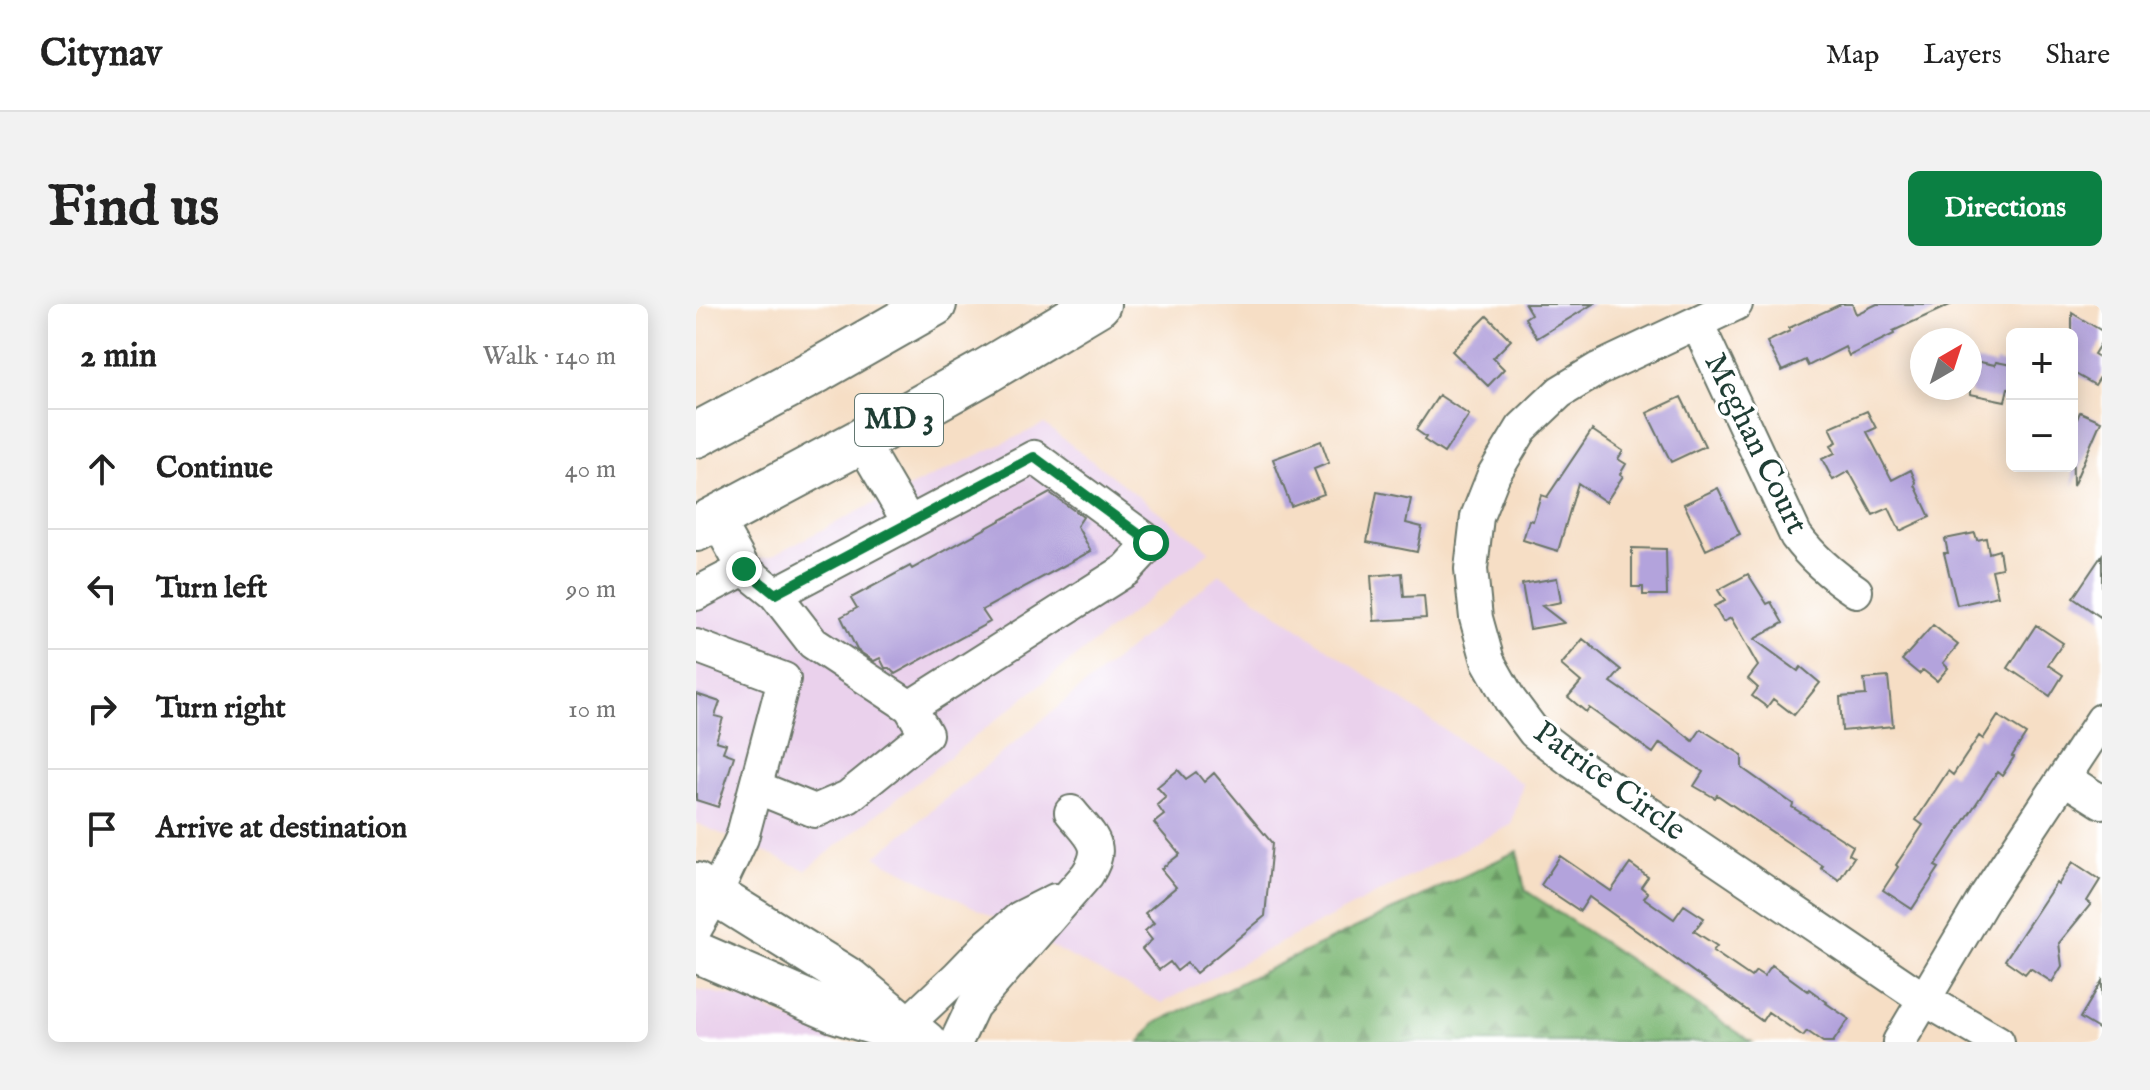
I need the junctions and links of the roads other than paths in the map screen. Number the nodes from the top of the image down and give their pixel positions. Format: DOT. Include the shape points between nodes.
graph roads {
  1 [pos="934,304"];
  2 [pos="1098,304"];
  3 [pos="1736,304"];
  4 [pos="1697,323"];
  5 [pos="696,435"];
  6 [pos="861,441"];
  7 [pos="909,523"];
  8 [pos="706,524"];
  9 [pos="744,569"];
  10 [pos="1856,591"];
  11 [pos="696,594"];
  12 [pos="775,594"];
  13 [pos="696,646"];
  14 [pos="910,707"];
  15 [pos="2102,720"];
  16 [pos="2064,778"];
  17 [pos="756,787"];
  18 [pos="2102,802"];
  19 [pos="1071,812"];
  20 [pos="1069,894"];
  21 [pos="702,902"];
  22 [pos="696,952"];
  23 [pos="1924,999"];
  24 [pos="928,1038"];
  25 [pos="1899,1042"];
  26 [pos="1998,1042"];
  1 -- 5 [label="highway, MD 3"];
  2 -- 6 [label="highway, MD 3"];
  3 -- 4 [label="street, Patrice Circle"];
  4 -- 10 [label="street, Meghan Court" via="1796,536 1829,574"];
  4 -- 23 [label="street, Patrice Circle" via="1598,369 1560,392 1522,428 1494,474 1477,517 1471,569 1488,661 1534,732"];
  6 -- 7 [label="street"];
  6 -- 8 [label="highway, MD 3"];
  7 -- 12 [label="street"];
  7 -- 14 [label="street" via="1034,457 1151,543 1126,570"];
  8 -- 9 [label="street"];
  9 -- 11 [label="street"];
  9 -- 12 [label="street"];
  12 -- 14 [label="street" via="813,643"];
  13 -- 17 [label="street" via="784,679"];
  14 -- 17 [label="street" via="926,734 848,797 815,811"];
  15 -- 16 [label="street"];
  16 -- 18 [label="street"];
  16 -- 23 [label="street"];
  17 -- 21 [label="street" via="742,838"];
  19 -- 20 [label="street" via="1097,850 1096,862"];
  20 -- 24 [label="street" via="973,1006"];
  20 -- 24 [label="street" via="1021,917 988,945 958,976"];
  21 -- 24 [label="main road" via="850,979"];
  22 -- 24 [label="main road" via="834,1012"];
  23 -- 25 [label="street"];
  23 -- 26 [label="street, Patrice Circle"];
}
